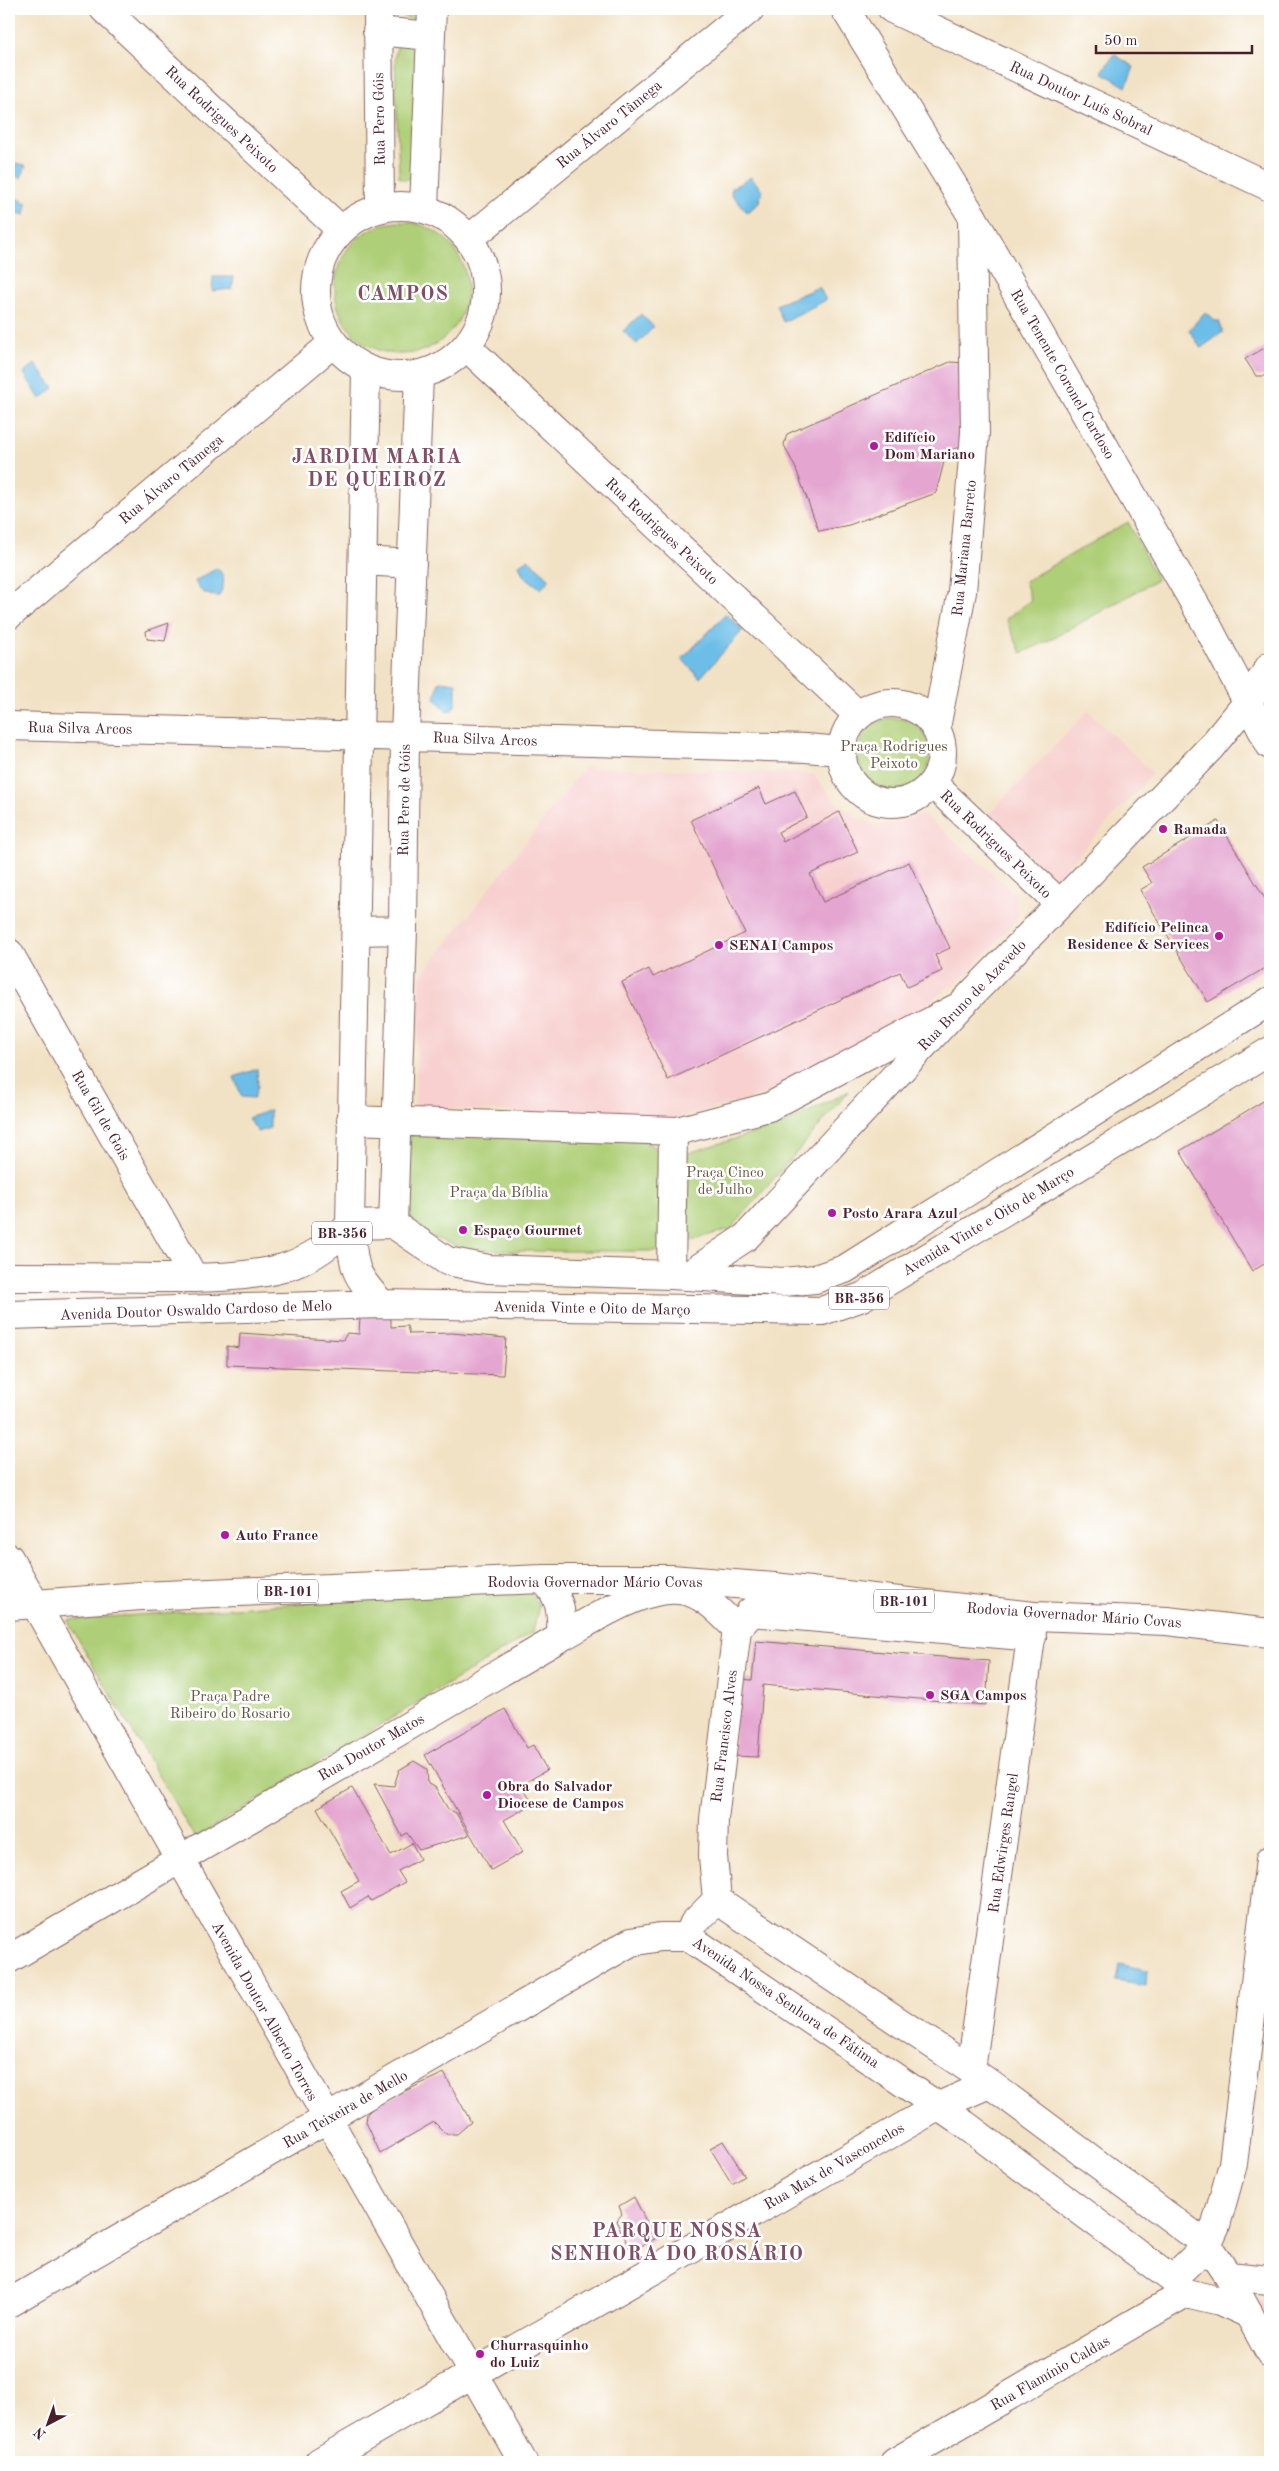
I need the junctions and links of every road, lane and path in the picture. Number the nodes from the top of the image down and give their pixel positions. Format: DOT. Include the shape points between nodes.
graph roads {
  1 [pos="104,9"];
  2 [pos="432,9"];
  3 [pos="750,9"];
  4 [pos="846,9"];
  5 [pos="892,9"];
  6 [pos="378,20"];
  7 [pos="431,36"];
  8 [pos="1270,187"];
  9 [pos="380,208"];
  10 [pos="424,208"];
  11 [pos="972,216"];
  12 [pos="341,230"];
  13 [pos="469,239"];
  14 [pos="333,344"];
  15 [pos="467,347"];
  16 [pos="419,375"];
  17 [pos="366,380"];
  18 [pos="363,561"];
  19 [pos="412,564"];
  20 [pos="9,615"];
  21 [pos="1270,666"];
  22 [pos="1259,697"];
  23 [pos="858,715"];
  24 [pos="9,726"];
  25 [pos="936,728"];
  26 [pos="358,735"];
  27 [pos="405,736"];
  28 [pos="1270,745"];
  29 [pos="841,750"];
  30 [pos="932,783"];
  31 [pos="1060,904"];
  32 [pos="356,930"];
  33 [pos="403,930"];
  34 [pos="9,953"];
  35 [pos="1270,1001"];
  36 [pos="960,1006"];
  37 [pos="1270,1051"];
  38 [pos="352,1120"];
  39 [pos="395,1122"];
  40 [pos="673,1131"];
  41 [pos="926,1218"];
  42 [pos="393,1224"];
  43 [pos="350,1225"];
  44 [pos="679,1276"];
  45 [pos="9,1277"];
  46 [pos="194,1278"];
  47 [pos="892,1279"];
  48 [pos="382,1304"];
  49 [pos="9,1315"];
  50 [pos="9,1558"];
  51 [pos="542,1579"];
  52 [pos="774,1587"];
  53 [pos="21,1605"];
  54 [pos="744,1620"];
  55 [pos="1033,1626"];
  56 [pos="1270,1634"];
  57 [pos="560,1637"];
  58 [pos="180,1858"];
  59 [pos="1270,1860"];
  60 [pos="717,1900"];
  61 [pos="688,1937"];
  62 [pos="9,1959"];
  63 [pos="980,2077"];
  64 [pos="939,2106"];
  65 [pos="326,2120"];
  66 [pos="1207,2245"];
  67 [pos="1228,2276"];
  68 [pos="1270,2280"];
  69 [pos="1179,2286"];
  70 [pos="9,2303"];
  71 [pos="1249,2314"];
  72 [pos="1270,2353"];
  73 [pos="472,2373"];
  74 [pos="319,2462"];
  75 [pos="523,2462"];
  76 [pos="895,2462"];
  1 -- 12 [label="main road, Rua Rodrigues Peixoto"];
  2 -- 7 [label="main road"];
  3 -- 13 [label="main road, Rua Álvaro Tâmega"];
  4 -- 11 [label="main road, Rua Tenente Coronel Cardoso"];
  5 -- 8 [label="main road, Rua Doutor Luís Sobral"];
  6 -- 7 [label="main road, Rua Pero Góis"];
  6 -- 9 [label="main road, Rua Pero Góis"];
  7 -- 10 [label="main road"];
  9 -- 10 [label="main road"];
  9 -- 12 [label="main road" via="359,216"];
  10 -- 13 [label="main road" via="449,220"];
  11 -- 22 [label="main road, Rua Tenente Coronel Cardoso" via="1202,618"];
  11 -- 25 [label="main road, Rua Mariana Barreto" via="975,433 962,592"];
  12 -- 14 [label="main road" via="323,255 315,285 319,316"];
  13 -- 15 [label="main road" via="483,264 487,293 482,322"];
  14 -- 17 [label="main road"];
  14 -- 20 [label="main road, Rua Álvaro Tâmega"];
  15 -- 16 [label="main road" via="446,365"];
  15 -- 23 [label="main road, Rua Rodrigues Peixoto"];
  16 -- 17 [label="main road" via="383,375"];
  16 -- 19 [label="main road, Rua Pero de Góis"];
  17 -- 18 [label="main road"];
  18 -- 19 [label="main road"];
  18 -- 26 [label="main road"];
  19 -- 27 [label="main road, Rua Pero de Góis"];
  21 -- 22 [label="main road, Rua Bruno de Azevedo"];
  22 -- 28 [label="main road, Rua Tenente Coronel Cardoso"];
  22 -- 31 [label="main road, Rua Bruno de Azevedo"];
  23 -- 25 [label="main road" via="878,704 900,703 921,711"];
  23 -- 29 [label="main road" via="846,731"];
  24 -- 26 [label="main road, Rua Silva Arcos"];
  25 -- 30 [label="main road, Rua Rodrigues Peixoto" via="942,746 941,766"];
  26 -- 27 [label="main road, Rua Silva Arcos"];
  26 -- 32 [label="main road"];
  27 -- 29 [label="main road, Rua Silva Arcos"];
  27 -- 33 [label="main road, Rua Pero de Góis"];
  29 -- 30 [label="main road, Rua Rodrigues Peixoto" via="845,771 857,789 875,800 896,803 916,797"];
  30 -- 31 [label="main road, Rua Rodrigues Peixoto"];
  31 -- 36 [label="main road, Rua Bruno de Azevedo"];
  32 -- 33 [label="main road"];
  32 -- 38 [label="main road"];
  33 -- 39 [label="main road, Rua Pero de Góis"];
  34 -- 46 [label="main road, Rua Gil de Gois"];
  35 -- 41 [label="main road"];
  36 -- 40 [label="main road" via="769,1107"];
  36 -- 44 [label="main road, Rua Bruno de Azevedo" via="746,1237"];
  37 -- 47 [label="main road, Avenida Vinte e Oito de Março / BR-356"];
  38 -- 39 [label="main road"];
  38 -- 43 [label="main road"];
  39 -- 40 [label="main road"];
  39 -- 42 [label="main road, Rua Pero de Góis"];
  40 -- 44 [label="main road"];
  41 -- 44 [label="main road" via="830,1276 783,1282"];
  41 -- 47 [label="main road" via="936,1229 938,1241"];
  42 -- 43 [label="main road, BR-356"];
  42 -- 44 [label="main road, BR-356" via="447,1260 489,1269"];
  43 -- 46 [label="main road, BR-356" via="332,1244 283,1268"];
  43 -- 48 [label="main road" via="356,1273"];
  45 -- 46 [label="main road, BR-356"];
  47 -- 48 [label="main road, Avenida Vinte e Oito de Março / BR-356" via="862,1297 822,1311"];
  48 -- 49 [label="main road, Avenida Doutor Oswaldo Cardoso de Melo / BR-356"];
  50 -- 53 [label="main road, Avenida Doutor Alberto Torres"];
  51 -- 52 [label="main road, Rodovia Governador Mário Covas / BR-101" via="671,1579"];
  51 -- 53 [label="main road, Rodovia Governador Mário Covas / BR-101" via="141,1596"];
  51 -- 57 [label="main road" via="552,1588 560,1606"];
  52 -- 54 [label="main road"];
  52 -- 55 [label="main road, Rodovia Governador Mário Covas / BR-101"];
  53 -- 58 [label="main road, Avenida Doutor Alberto Torres" via="66,1655"];
  54 -- 55 [label="main road"];
  54 -- 57 [label="main road, Rua Doutor Matos" via="691,1593 666,1590 643,1595"];
  54 -- 60 [label="main road, Rua Francisco Alves" via="714,1818"];
  55 -- 56 [label="main road, Rodovia Governador Mário Covas / BR-101" via="1167,1621"];
  55 -- 63 [label="main road, Rua Edwirges Rangel"];
  57 -- 58 [label="main road, Rua Doutor Matos"];
  58 -- 62 [label="main road, Rua Doutor Matos"];
  58 -- 65 [label="main road, Avenida Doutor Alberto Torres"];
  59 -- 66 [label="main road" via="1233,2164 1216,2226"];
  60 -- 61 [label="main road, Avenida Nossa Senhora de Fátima" via="694,1923"];
  60 -- 63 [label="main road"];
  61 -- 64 [label="main road, Avenida Nossa Senhora de Fátima"];
  61 -- 65 [label="main road, Rua Teixeira de Mello" via="631,1942"];
  63 -- 64 [label="main road, Rua Max de Vasconcelos"];
  63 -- 66 [label="main road"];
  64 -- 69 [label="main road, Avenida Nossa Senhora de Fátima"];
  64 -- 73 [label="main road, Rua Max de Vasconcelos"];
  65 -- 70 [label="main road, Rua Teixeira de Mello"];
  65 -- 73 [label="main road, Avenida Doutor Alberto Torres"];
  66 -- 67 [label="main road"];
  66 -- 69 [label="main road"];
  67 -- 68 [label="main road"];
  67 -- 71 [label="main road"];
  69 -- 71 [label="main road"];
  69 -- 76 [label="main road, Rua Flamínio Caldas"];
  71 -- 72 [label="main road"];
  73 -- 74 [label="main road, Rua Max de Vasconcelos"];
  73 -- 75 [label="main road, Avenida Doutor Alberto Torres"];
}
